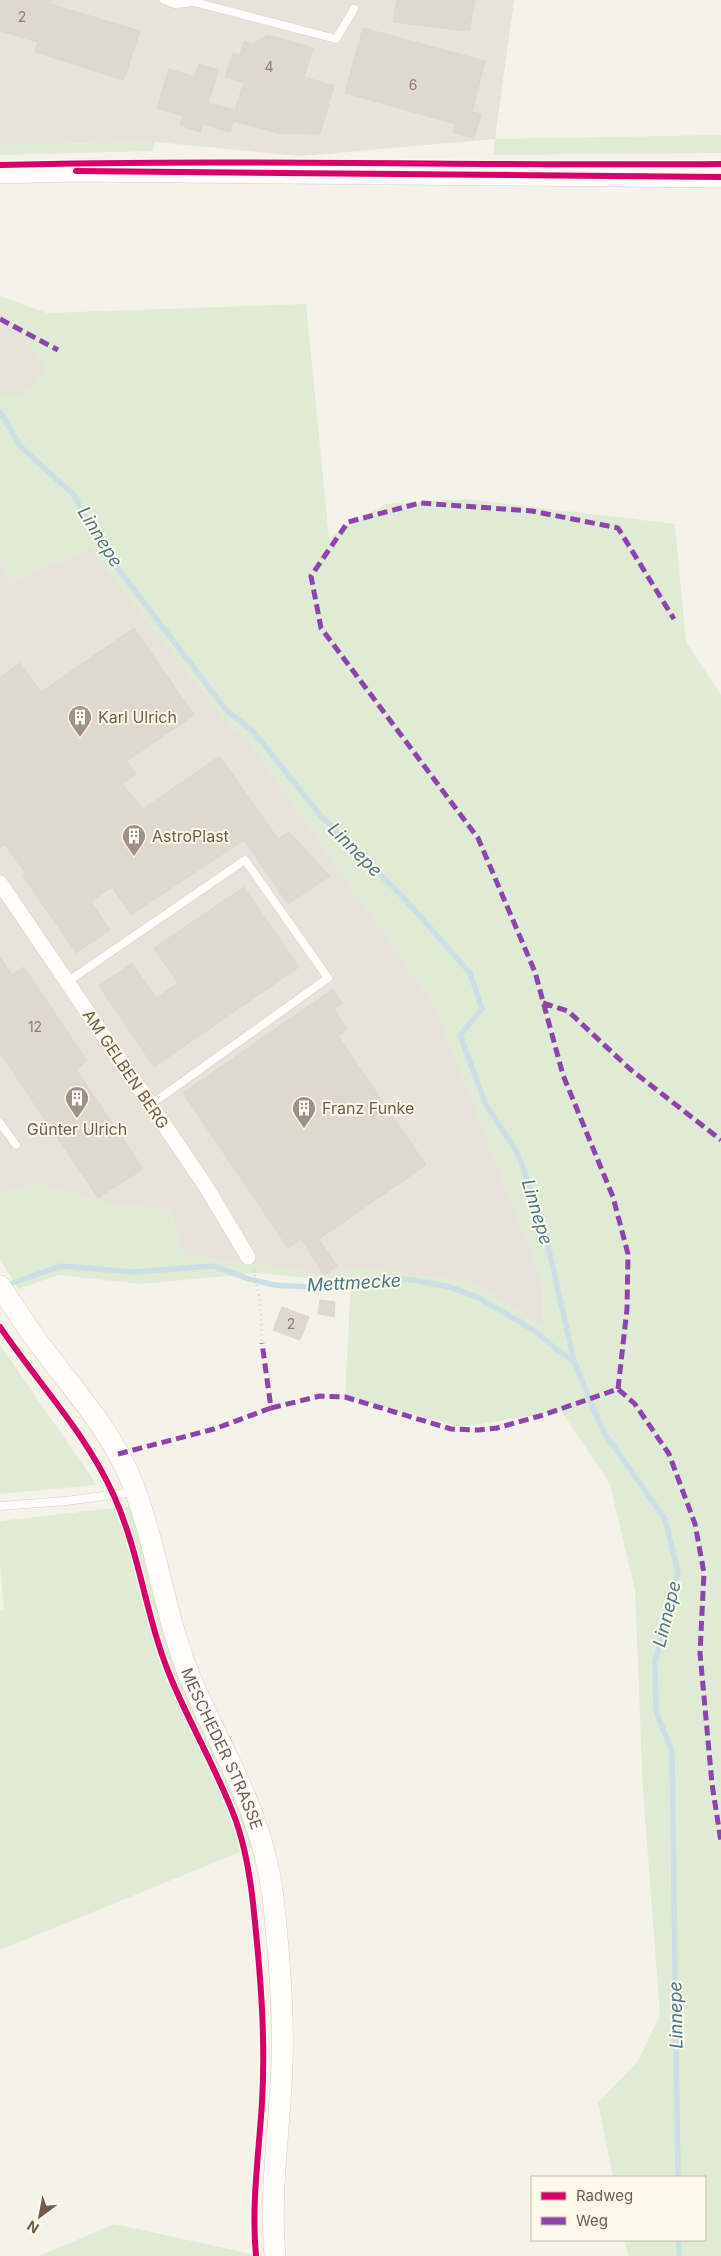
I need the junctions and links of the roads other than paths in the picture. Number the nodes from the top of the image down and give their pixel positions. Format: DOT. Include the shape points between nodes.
graph roads {
  1 [pos="164,0"];
  2 [pos="354,9"];
  3 [pos="0,174"];
  4 [pos="721,177"];
  5 [pos="0,883"];
  6 [pos="67,982"];
  7 [pos="150,1104"];
  8 [pos="0,1123"];
  9 [pos="16,1145"];
  10 [pos="248,1257"];
  11 [pos="3,1291"];
  12 [pos="136,1492"];
  13 [pos="0,1506"];
  14 [pos="274,2256"];
  1 -- 2 [label="lane" via="175,4 194,2 336,39"];
  3 -- 4 [label="main road" via="74,171"];
  5 -- 6 [label="street, AM GELBEN BERG"];
  6 -- 7 [label="street, AM GELBEN BERG"];
  6 -- 7 [label="lane" via="245,860 328,978"];
  7 -- 10 [label="street, AM GELBEN BERG" via="205,1185"];
  8 -- 9 [label="lane"];
  11 -- 12 [label="main road, MESCHEDER STRASSE" via="102,1427"];
  12 -- 13 [label="lane"];
  12 -- 14 [label="main road, MESCHEDER STRASSE" via="181,1651 194,1688 250,1803 269,1871 282,2029 272,2211"];
}
